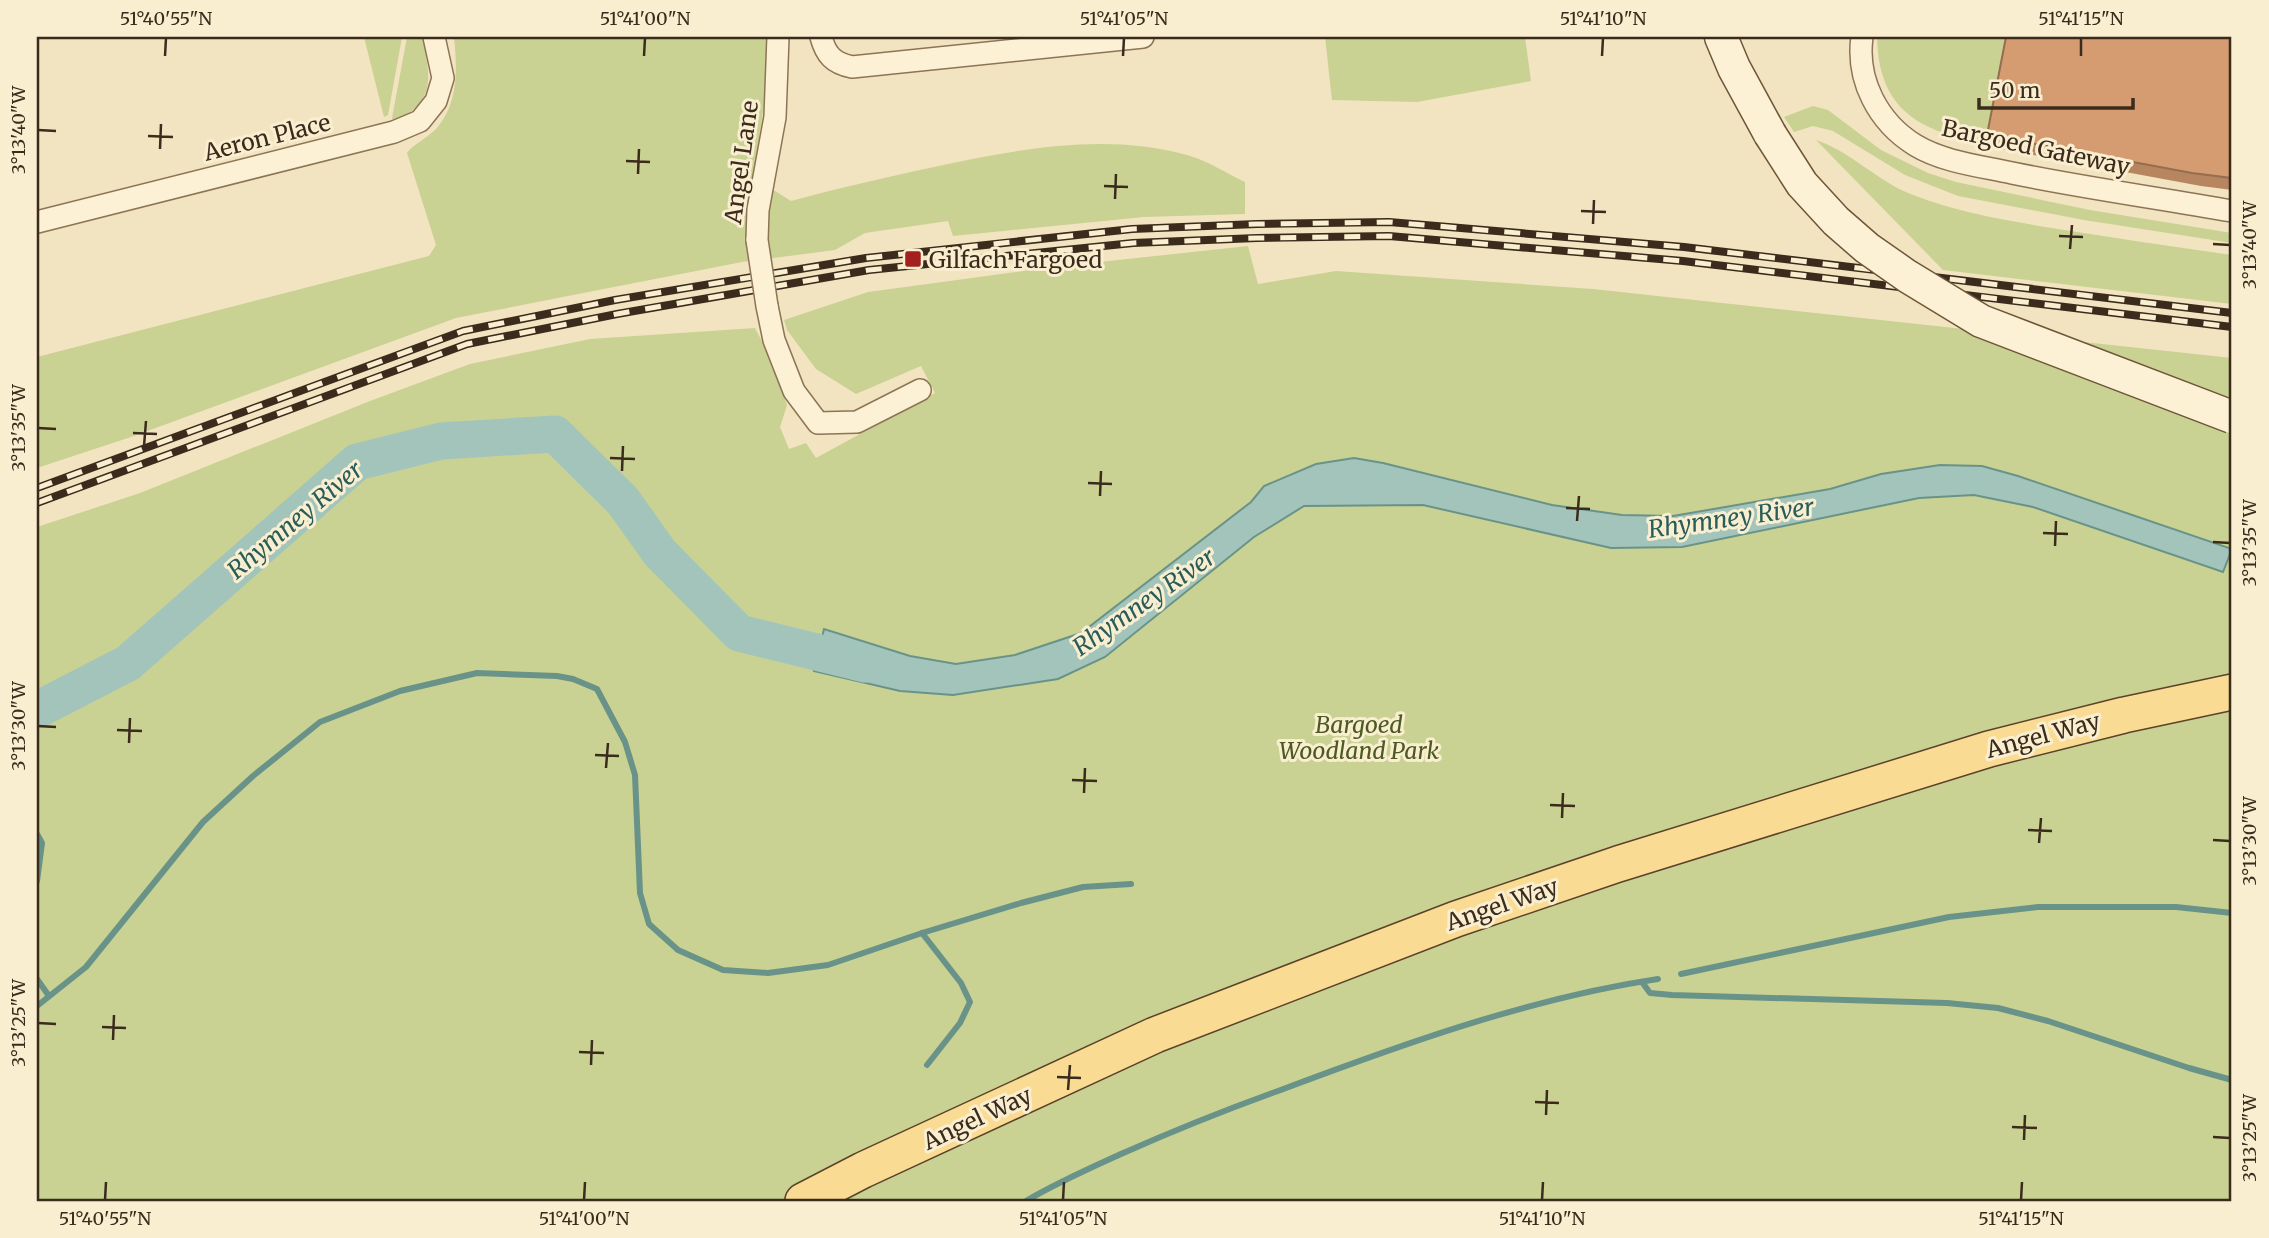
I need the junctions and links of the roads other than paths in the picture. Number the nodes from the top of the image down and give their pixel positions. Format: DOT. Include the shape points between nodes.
graph roads {
  1 [pos="435,37"];
  2 [pos="778,37"];
  3 [pos="821,37"];
  4 [pos="1143,37"];
  5 [pos="1721,37"];
  6 [pos="1862,37"];
  7 [pos="2232,211"];
  8 [pos="37,222"];
  9 [pos="920,390"];
  10 [pos="2232,416"];
  11 [pos="2232,692"];
  12 [pos="803,1201"];
  1 -- 8 [label="street, Aeron Place" via="443,78 436,101 421,121 394,132"];
  2 -- 9 [label="street, Angel Lane, bridge" via="775,117 757,240 774,340 794,391 818,423 857,422"];
  3 -- 4 [label="street" via="825,51 837,64 852,67"];
  5 -- 10 [label="street, bridge" via="1770,134 1802,184 1867,248 1981,321"];
  6 -- 7 [label="street, Bargoed Gateway" via="1859,54 1869,95 1891,125 1915,145 1946,159"];
  11 -- 12 [label="main road, Angel Way" via="1989,749 1456,919 1155,1035"];
}
